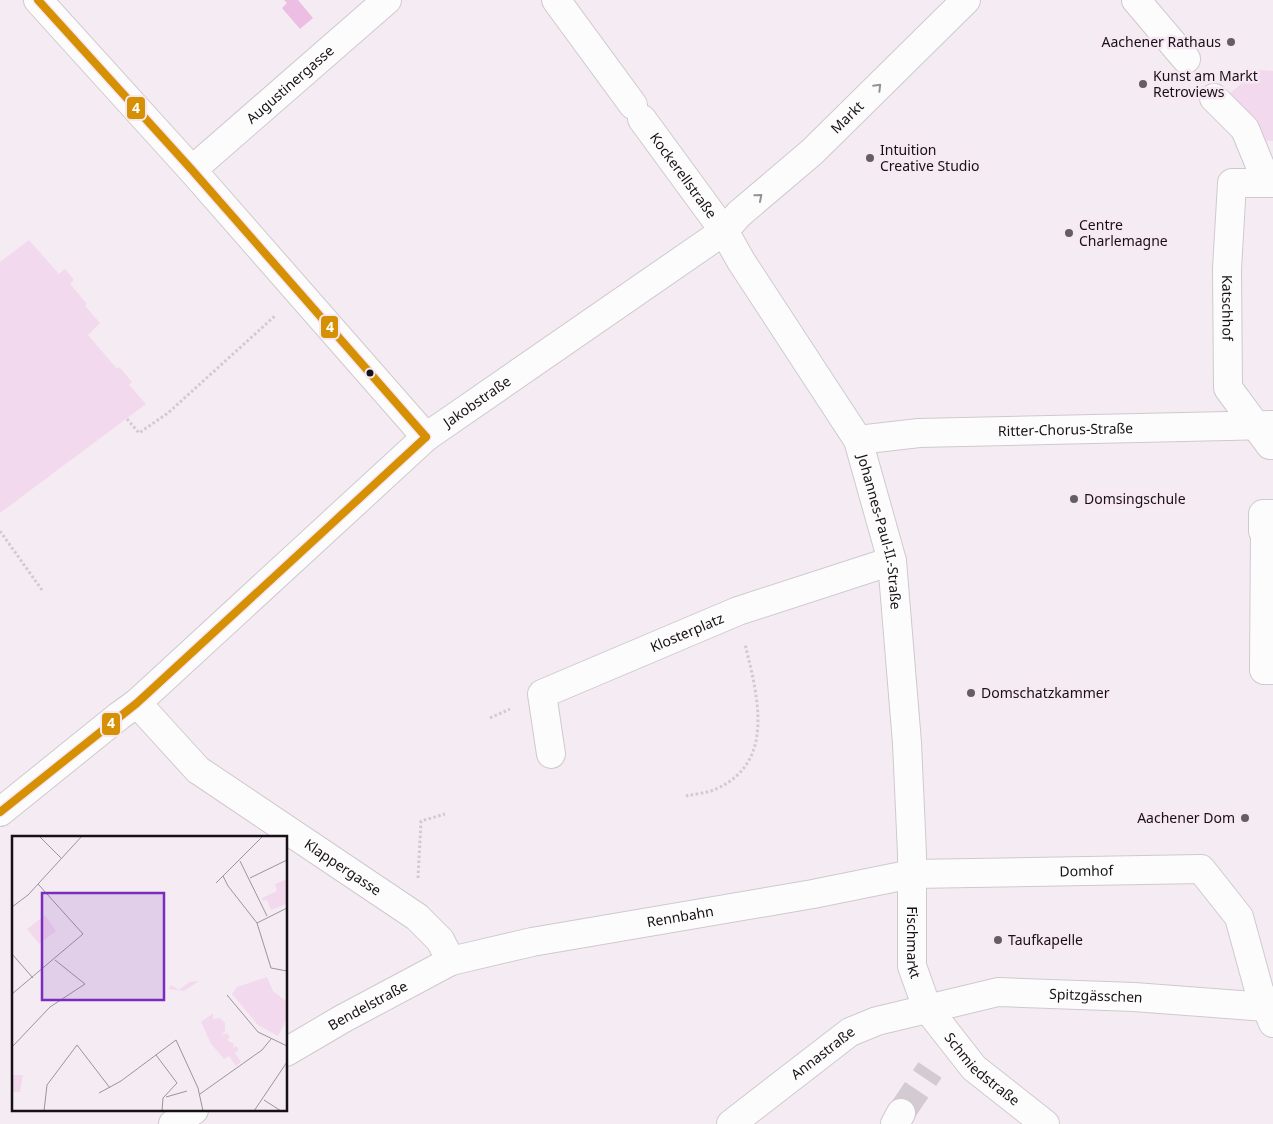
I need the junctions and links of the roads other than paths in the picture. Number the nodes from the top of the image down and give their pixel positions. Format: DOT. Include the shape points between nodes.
graph roads {
  1 [pos="38,0"];
  2 [pos="387,0"];
  3 [pos="556,0"];
  4 [pos="966,0"];
  5 [pos="1136,0"];
  6 [pos="1186,59"];
  7 [pos="1214,98"];
  8 [pos="192,170"];
  9 [pos="1267,185"];
  10 [pos="724,231"];
  11 [pos="1268,432"];
  12 [pos="426,437"];
  13 [pos="858,440"];
  14 [pos="1273,514"];
  15 [pos="892,560"];
  16 [pos="1273,670"];
  17 [pos="137,703"];
  18 [pos="550,754"];
  19 [pos="0,812"];
  20 [pos="912,874"];
  21 [pos="451,961"];
  22 [pos="1266,1007"];
  23 [pos="927,1008"];
  24 [pos="288,1051"];
  25 [pos="191,1112"];
  26 [pos="173,1124"];
  27 [pos="731,1124"];
  28 [pos="1045,1124"];
  1 -- 8 [label="street"];
  2 -- 8 [label="street, Augustinergasse"];
  3 -- 10 [label="street, Kockerellstraße"];
  10 -- 4 [label="street, Markt, one-way" via="739,214 812,152"];
  5 -- 6 [label="street"];
  7 -- 9 [label="street, Katschhof" via="1245,129"];
  8 -- 12 [label="street"];
  9 -- 11 [label="street, Katschhof" via="1232,183 1227,270 1228,388"];
  10 -- 12 [label="street, Jakobstraße"];
  10 -- 13 [label="street, Johannes-Paul-II.-Straße"];
  11 -- 13 [label="street, Ritter-Chorus-Straße" via="919,433"];
  12 -- 17 [label="street, Jakobstraße"];
  13 -- 15 [label="street, Johannes-Paul-II.-Straße"];
  14 -- 16 [label="street" via="1263,514 1263,531 1264,670"];
  15 -- 18 [label="street, Klosterplatz" via="738,611 542,694"];
  15 -- 20 [label="street, Johannes-Paul-II.-Straße" via="907,743"];
  17 -- 19 [label="street, Jakobstraße"];
  17 -- 21 [label="street, Klappergasse" via="198,770 416,916 440,940"];
  20 -- 21 [label="street, Rennbahn" via="532,942"];
  20 -- 22 [label="street, Domhof" via="1201,869 1241,911"];
  20 -- 23 [label="street, Fischmarkt" via="912,966"];
  21 -- 24 [label="street, Bendelstraße"];
  22 -- 23 [label="street, Spitzgässchen" via="1134,997 998,992"];
  23 -- 27 [label="street, Annastraße" via="850,1032"];
  23 -- 28 [label="street, Schmiedstraße" via="974,1068"];
  25 -- 26 [label="street"];
}
